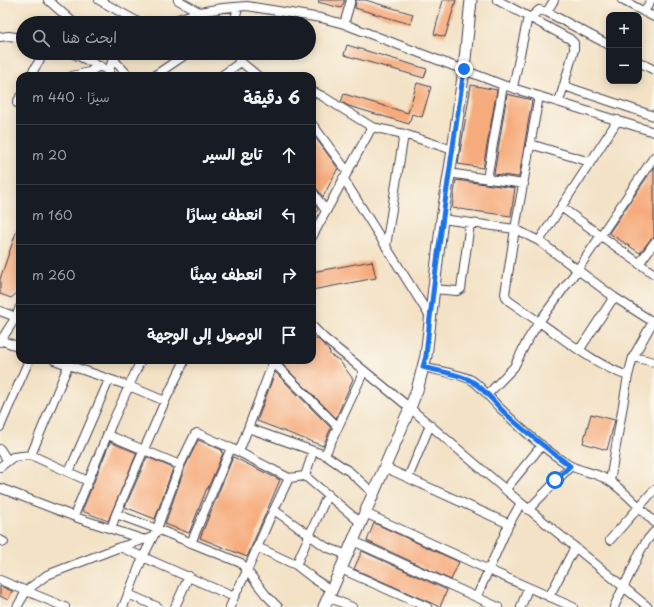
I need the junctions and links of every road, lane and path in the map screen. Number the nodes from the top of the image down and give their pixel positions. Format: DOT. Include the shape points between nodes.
graph roads {
  1 [pos="48,0"];
  2 [pos="100,0"];
  3 [pos="178,0"];
  4 [pos="351,0"];
  5 [pos="471,0"];
  6 [pos="497,0"];
  7 [pos="554,0"];
  8 [pos="622,0"];
  9 [pos="651,0"];
  10 [pos="249,3"];
  11 [pos="238,6"];
  12 [pos="199,12"];
  13 [pos="547,12"];
  14 [pos="644,12"];
  15 [pos="66,16"];
  16 [pos="128,16"];
  17 [pos="187,16"];
  18 [pos="236,16"];
  19 [pos="311,16"];
  20 [pos="316,17"];
  21 [pos="529,17"];
  22 [pos="654,17"];
  23 [pos="344,24"];
  24 [pos="0,37"];
  25 [pos="16,37"];
  26 [pos="606,44"];
  27 [pos="40,60"];
  28 [pos="87,60"];
  29 [pos="112,60"];
  30 [pos="117,60"];
  31 [pos="178,60"];
  32 [pos="241,62"];
  33 [pos="642,63"];
  34 [pos="100,66"];
  35 [pos="464,69"];
  36 [pos="654,69"];
  37 [pos="32,72"];
  38 [pos="89,72"];
  39 [pos="107,72"];
  40 [pos="108,72"];
  41 [pos="126,72"];
  42 [pos="160,72"];
  43 [pos="227,72"];
  44 [pos="253,72"];
  45 [pos="503,85"];
  46 [pos="564,86"];
  47 [pos="513,87"];
  48 [pos="316,93"];
  49 [pos="539,96"];
  50 [pos="559,102"];
  51 [pos="654,116"];
  52 [pos="618,120"];
  53 [pos="372,127"];
  54 [pos="316,130"];
  55 [pos="654,132"];
  56 [pos="404,134"];
  57 [pos="530,144"];
  58 [pos="453,150"];
  59 [pos="654,157"];
  60 [pos="590,162"];
  61 [pos="448,173"];
  62 [pos="345,174"];
  63 [pos="487,179"];
  64 [pos="524,184"];
  65 [pos="316,196"];
  66 [pos="561,207"];
  67 [pos="326,211"];
  68 [pos="442,219"];
  69 [pos="470,223"];
  70 [pos="316,229"];
  71 [pos="515,229"];
  72 [pos="601,235"];
  73 [pos="540,241"];
  74 [pos="654,243"];
  75 [pos="386,246"];
  76 [pos="639,264"];
  77 [pos="578,269"];
  78 [pos="654,274"];
  79 [pos="433,289"];
  80 [pos="614,297"];
  81 [pos="0,311"];
  82 [pos="430,315"];
  83 [pos="16,317"];
  84 [pos="654,321"];
  85 [pos="539,322"];
  86 [pos="316,330"];
  87 [pos="0,341"];
  88 [pos="16,346"];
  89 [pos="580,349"];
  90 [pos="633,357"];
  91 [pos="654,362"];
  92 [pos="27,364"];
  93 [pos="63,364"];
  94 [pos="139,364"];
  95 [pos="183,364"];
  96 [pos="271,364"];
  97 [pos="275,364"];
  98 [pos="68,366"];
  99 [pos="423,367"];
  100 [pos="364,371"];
  101 [pos="628,376"];
  102 [pos="109,380"];
  103 [pos="129,386"];
  104 [pos="488,394"];
  105 [pos="165,401"];
  106 [pos="410,408"];
  107 [pos="430,425"];
  108 [pos="0,427"];
  109 [pos="338,427"];
  110 [pos="248,428"];
  111 [pos="108,435"];
  112 [pos="542,445"];
  113 [pos="231,448"];
  114 [pos="0,449"];
  115 [pos="144,450"];
  116 [pos="239,452"];
  117 [pos="313,452"];
  118 [pos="31,455"];
  119 [pos="326,455"];
  120 [pos="8,461"];
  121 [pos="180,465"];
  122 [pos="570,466"];
  123 [pos="384,467"];
  124 [pos="0,468"];
  125 [pos="69,472"];
  126 [pos="305,476"];
  127 [pos="289,478"];
  128 [pos="408,478"];
  129 [pos="88,481"];
  130 [pos="610,482"];
  131 [pos="0,488"];
  132 [pos="506,489"];
  133 [pos="654,490"];
  134 [pos="374,493"];
  135 [pos="328,494"];
  136 [pos="521,503"];
  137 [pos="639,508"];
  138 [pos="274,510"];
  139 [pos="528,510"];
  140 [pos="116,514"];
  141 [pos="74,516"];
  142 [pos="363,518"];
  143 [pos="654,522"];
  144 [pos="509,524"];
  145 [pos="111,529"];
  146 [pos="157,529"];
  147 [pos="654,532"];
  148 [pos="309,535"];
  149 [pos="153,537"];
  150 [pos="142,539"];
  151 [pos="647,539"];
  152 [pos="610,540"];
  153 [pos="353,541"];
  154 [pos="191,543"];
  155 [pos="654,545"];
  156 [pos="120,547"];
  157 [pos="257,547"];
  158 [pos="575,547"];
  159 [pos="347,555"];
  160 [pos="143,557"];
  161 [pos="296,565"];
  162 [pos="341,569"];
  163 [pos="489,570"];
  164 [pos="248,571"];
  165 [pos="189,576"];
  166 [pos="0,580"];
  167 [pos="623,586"];
  168 [pos="528,588"];
  169 [pos="27,590"];
  170 [pos="128,594"];
  171 [pos="476,596"];
  172 [pos="234,597"];
  173 [pos="549,597"];
  174 [pos="328,598"];
  175 [pos="17,607"];
  176 [pos="65,607"];
  177 [pos="123,607"];
  178 [pos="158,607"];
  179 [pos="175,607"];
  180 [pos="230,607"];
  181 [pos="278,607"];
  182 [pos="352,607"];
  183 [pos="427,607"];
  184 [pos="498,607"];
  185 [pos="521,607"];
  186 [pos="572,607"];
  187 [pos="614,607"];
  188 [pos="648,607"];
  1 -- 15 [label="street"];
  2 -- 16 [label="street"];
  3 -- 12 [label="street"];
  4 -- 23 [label="street"];
  5 -- 35 [label="main road"];
  6 -- 21 [label="street"];
  7 -- 13 [label="street"];
  8 -- 14 [label="street"];
  9 -- 14 [label="street"];
  10 -- 11 [label="street"];
  10 -- 19 [label="street"];
  11 -- 12 [label="street"];
  11 -- 18 [label="street"];
  12 -- 17 [label="street"];
  13 -- 21 [label="street" via="539,10"];
  13 -- 26 [label="street"];
  14 -- 22 [label="street"];
  20 -- 23 [label="street"];
  21 -- 46 [label="street" via="574,43"];
  21 -- 47 [label="street"];
  23 -- 35 [label="street"];
  24 -- 25 [label="street"];
  27 -- 37 [label="street"];
  28 -- 34 [label="street"];
  29 -- 40 [label="street"];
  30 -- 41 [label="street"];
  31 -- 42 [label="street"];
  32 -- 43 [label="street"];
  32 -- 44 [label="street"];
  33 -- 36 [label="street"];
  34 -- 38 [label="street"];
  34 -- 39 [label="street"];
  35 -- 45 [label="street"];
  35 -- 58 [label="main road"];
  45 -- 47 [label="street"];
  45 -- 63 [label="street"];
  46 -- 50 [label="street"];
  46 -- 51 [label="street"];
  47 -- 49 [label="street"];
  48 -- 53 [label="street"];
  49 -- 50 [label="street"];
  49 -- 57 [label="street"];
  50 -- 52 [label="street"];
  52 -- 55 [label="street"];
  52 -- 60 [label="street"];
  53 -- 56 [label="street"];
  53 -- 62 [label="street"];
  54 -- 62 [label="street"];
  56 -- 58 [label="street"];
  56 -- 75 [label="street"];
  57 -- 60 [label="street"];
  57 -- 64 [label="street"];
  58 -- 61 [label="main road"];
  59 -- 72 [label="street"];
  60 -- 66 [label="street"];
  61 -- 63 [label="street"];
  61 -- 68 [label="main road"];
  62 -- 67 [label="street"];
  62 -- 75 [label="street"];
  63 -- 64 [label="street"];
  64 -- 71 [label="street"];
  65 -- 67 [label="street"];
  66 -- 72 [label="street"];
  66 -- 73 [label="street"];
  67 -- 70 [label="street"];
  68 -- 69 [label="street"];
  68 -- 79 [label="main road"];
  69 -- 71 [label="street"];
  69 -- 79 [label="street" via="461,289"];
  71 -- 73 [label="street"];
  71 -- 85 [label="street" via="506,299"];
  72 -- 76 [label="street"];
  72 -- 77 [label="street"];
  73 -- 77 [label="street"];
  74 -- 76 [label="street"];
  75 -- 82 [label="street"];
  76 -- 78 [label="street"];
  77 -- 80 [label="street"];
  77 -- 85 [label="street"];
  79 -- 82 [label="main road"];
  80 -- 84 [label="street"];
  80 -- 89 [label="street"];
  81 -- 83 [label="street"];
  82 -- 99 [label="main road"];
  83 -- 87 [label="street"];
  84 -- 90 [label="street"];
  85 -- 89 [label="street"];
  85 -- 104 [label="street" via="514,367"];
  86 -- 100 [label="street"];
  87 -- 88 [label="street"];
  89 -- 101 [label="street" via="616,372"];
  90 -- 91 [label="street"];
  90 -- 101 [label="street"];
  92 -- 108 [label="street"];
  93 -- 98 [label="street"];
  94 -- 103 [label="street"];
  95 -- 105 [label="street"];
  96 -- 110 [label="street"];
  97 -- 109 [label="street"];
  98 -- 102 [label="street"];
  98 -- 118 [label="street"];
  99 -- 104 [label="street" via="463,377"];
  99 -- 106 [label="main road"];
  100 -- 106 [label="street"];
  100 -- 109 [label="street"];
  101 -- 130 [label="street"];
  102 -- 103 [label="street"];
  102 -- 125 [label="street"];
  103 -- 105 [label="street"];
  103 -- 111 [label="street"];
  104 -- 112 [label="street" via="494,403"];
  105 -- 115 [label="street"];
  106 -- 107 [label="street"];
  106 -- 123 [label="main road"];
  107 -- 128 [label="street"];
  107 -- 132 [label="street"];
  109 -- 119 [label="street"];
  110 -- 116 [label="street"];
  110 -- 117 [label="street"];
  111 -- 115 [label="street"];
  111 -- 129 [label="street"];
  112 -- 122 [label="street"];
  112 -- 132 [label="street"];
  113 -- 116 [label="street"];
  113 -- 121 [label="street" via="195,434"];
  113 -- 154 [label="street"];
  114 -- 120 [label="street"];
  115 -- 121 [label="street"];
  115 -- 140 [label="street"];
  116 -- 127 [label="street"];
  117 -- 119 [label="street"];
  117 -- 126 [label="street"];
  118 -- 120 [label="street" via="13,457"];
  118 -- 125 [label="street"];
  119 -- 134 [label="street"];
  120 -- 124 [label="street"];
  121 -- 146 [label="street"];
  122 -- 130 [label="street"];
  122 -- 139 [label="street"];
  123 -- 128 [label="street"];
  123 -- 134 [label="main road"];
  125 -- 129 [label="street"];
  126 -- 127 [label="street"];
  126 -- 135 [label="street"];
  127 -- 138 [label="street"];
  128 -- 144 [label="street"];
  129 -- 141 [label="street"];
  130 -- 137 [label="street"];
  131 -- 141 [label="street"];
  132 -- 136 [label="street"];
  133 -- 137 [label="street"];
  134 -- 142 [label="main road"];
  135 -- 142 [label="street"];
  135 -- 148 [label="street"];
  136 -- 139 [label="street"];
  136 -- 144 [label="street"];
  137 -- 143 [label="street"];
  137 -- 152 [label="street"];
  138 -- 148 [label="street"];
  138 -- 157 [label="street"];
  139 -- 158 [label="street"];
  140 -- 145 [label="street"];
  140 -- 146 [label="street"];
  141 -- 145 [label="street"];
  142 -- 153 [label="main road"];
  142 -- 163 [label="street"];
  144 -- 163 [label="street"];
  145 -- 150 [label="street"];
  146 -- 149 [label="street"];
  146 -- 154 [label="street"];
  147 -- 151 [label="street"];
  148 -- 159 [label="street" via="326,547"];
  148 -- 161 [label="street"];
  149 -- 150 [label="street"];
  149 -- 160 [label="street"];
  150 -- 156 [label="street"];
  151 -- 155 [label="street"];
  151 -- 167 [label="street"];
  153 -- 159 [label="main road"];
  153 -- 171 [label="street"];
  154 -- 164 [label="street" via="237,561"];
  156 -- 160 [label="street"];
  156 -- 169 [label="street" via="47,574"];
  157 -- 161 [label="street"];
  157 -- 164 [label="street"];
  158 -- 167 [label="street"];
  158 -- 173 [label="street"];
  159 -- 162 [label="main road"];
  160 -- 165 [label="street"];
  160 -- 170 [label="street"];
  161 -- 174 [label="street" via="314,579"];
  162 -- 174 [label="main road"];
  162 -- 183 [label="street"];
  163 -- 168 [label="street"];
  163 -- 171 [label="street"];
  164 -- 172 [label="street"];
  164 -- 181 [label="street"];
  165 -- 172 [label="street"];
  165 -- 179 [label="street"];
  166 -- 169 [label="street"];
  167 -- 187 [label="street"];
  167 -- 188 [label="street"];
  168 -- 173 [label="street"];
  168 -- 185 [label="street"];
  169 -- 175 [label="street"];
  169 -- 176 [label="street"];
  170 -- 177 [label="street"];
  170 -- 178 [label="street"];
  171 -- 184 [label="street"];
  172 -- 180 [label="street"];
  173 -- 186 [label="street"];
  174 -- 182 [label="street"];
}
